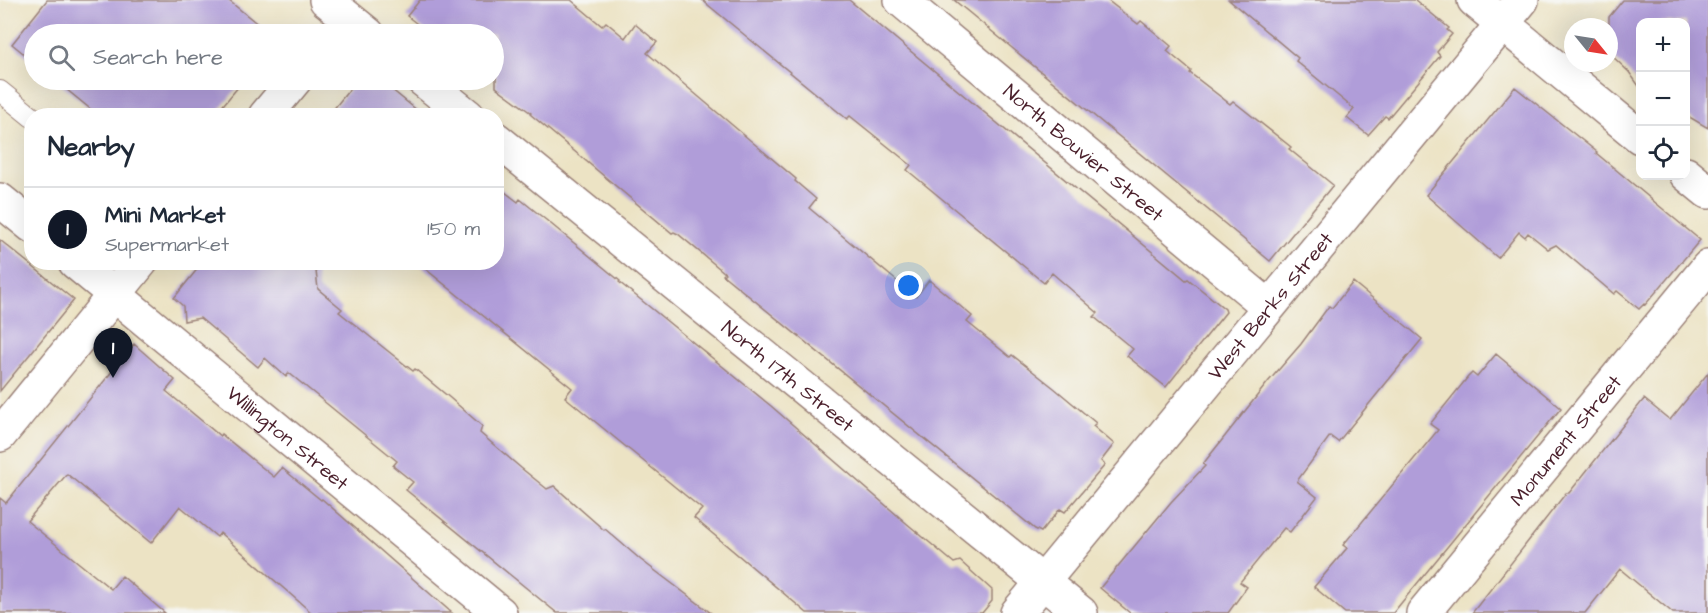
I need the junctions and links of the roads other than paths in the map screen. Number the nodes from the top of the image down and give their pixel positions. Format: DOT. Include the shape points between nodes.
graph roads {
  1 [pos="901,0"];
  2 [pos="1474,0"];
  3 [pos="1512,12"];
  4 [pos="287,90"];
  5 [pos="436,90"];
  6 [pos="0,91"];
  7 [pos="272,108"];
  8 [pos="458,108"];
  9 [pos="24,110"];
  10 [pos="1636,132"];
  11 [pos="504,145"];
  12 [pos="1690,177"];
  13 [pos="1708,192"];
  14 [pos="0,200"];
  15 [pos="24,220"];
  16 [pos="1708,267"];
  17 [pos="85,270"];
  18 [pos="134,270"];
  19 [pos="114,294"];
  20 [pos="1268,306"];
  21 [pos="0,435"];
  22 [pos="1043,582"];
  23 [pos="500,613"];
  24 [pos="1017,613"];
  25 [pos="1081,613"];
  26 [pos="1423,613"];
  1 -- 20 [label="street, North Bouvier Street"];
  2 -- 3 [label="street"];
  3 -- 10 [label="street"];
  3 -- 20 [label="street, West Berks Street"];
  4 -- 7 [label="street"];
  5 -- 8 [label="street"];
  6 -- 9 [label="lane"];
  11 -- 22 [label="street, North 17th Street"];
  12 -- 13 [label="street"];
  14 -- 15 [label="street"];
  16 -- 26 [label="street, Monument Street"];
  17 -- 19 [label="street, Willington Street"];
  18 -- 19 [label="street"];
  19 -- 21 [label="street"];
  19 -- 23 [label="street, Willington Street"];
  20 -- 22 [label="street, West Berks Street"];
  22 -- 24 [label="street, West Berks Street"];
  22 -- 25 [label="street, North 17th Street"];
}
